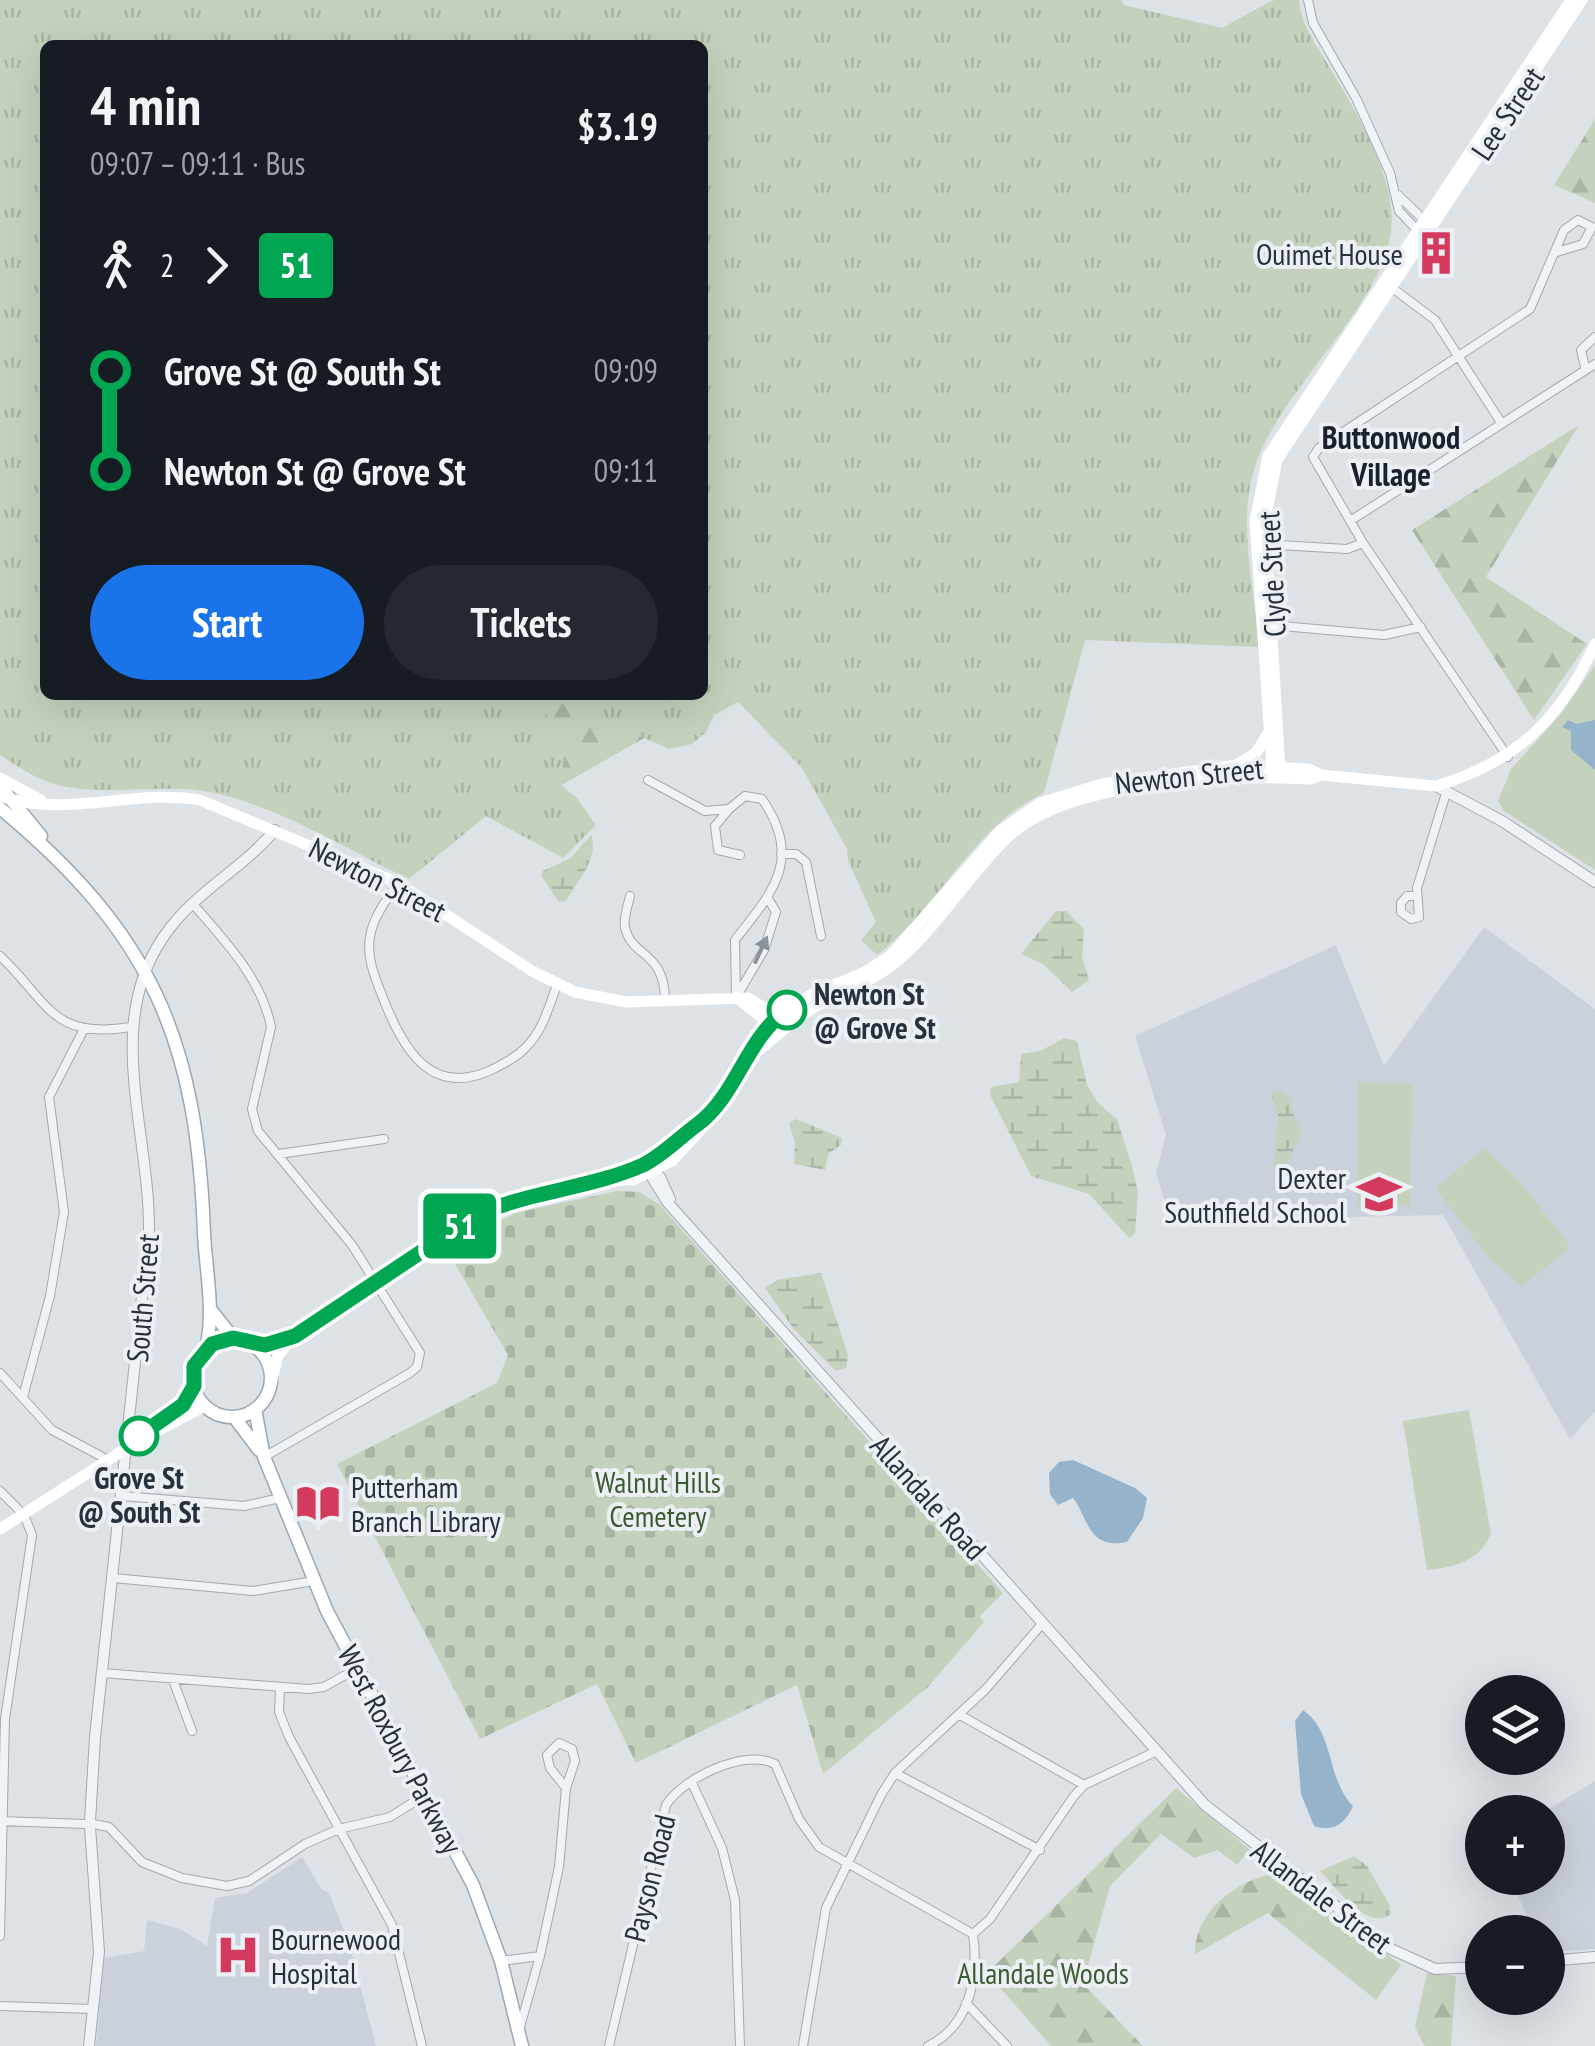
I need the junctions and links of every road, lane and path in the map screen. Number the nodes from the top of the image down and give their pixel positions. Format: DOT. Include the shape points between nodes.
graph roads {
  1 [pos="1308,0"];
  2 [pos="1570,0"];
  3 [pos="1582,0"];
  4 [pos="1424,228"];
  5 [pos="1557,252"];
  6 [pos="1386,284"];
  7 [pos="1595,336"];
  8 [pos="1460,356"];
  9 [pos="1590,365"];
  10 [pos="1500,421"];
  11 [pos="1350,521"];
  12 [pos="1363,543"];
  13 [pos="1262,544"];
  14 [pos="1270,625"];
  15 [pos="1420,627"];
  16 [pos="1595,644"];
  17 [pos="1272,729"];
  18 [pos="1508,757"];
  19 [pos="1237,765"];
  20 [pos="1276,772"];
  21 [pos="0,778"];
  22 [pos="648,780"];
  23 [pos="0,786"];
  24 [pos="1442,788"];
  25 [pos="7,798"];
  26 [pos="65,804"];
  27 [pos="0,808"];
  28 [pos="729,809"];
  29 [pos="275,830"];
  30 [pos="781,854"];
  31 [pos="740,855"];
  32 [pos="64,866"];
  33 [pos="1595,882"];
  34 [pos="398,883"];
  35 [pos="630,896"];
  36 [pos="1416,896"];
  37 [pos="769,900"];
  38 [pos="194,904"];
  39 [pos="821,936"];
  40 [pos="0,956"];
  41 [pos="145,968"];
  42 [pos="557,985"];
  43 [pos="736,998"];
  44 [pos="666,1002"];
  45 [pos="779,1024"];
  46 [pos="131,1027"];
  47 [pos="84,1028"];
  48 [pos="384,1140"];
  49 [pos="279,1154"];
  50 [pos="650,1170"];
  51 [pos="376,1282"];
  52 [pos="210,1309"];
  53 [pos="295,1336"];
  54 [pos="233,1338"];
  55 [pos="255,1346"];
  56 [pos="206,1348"];
  57 [pos="0,1372"];
  58 [pos="271,1384"];
  59 [pos="194,1386"];
  60 [pos="23,1396"];
  61 [pos="204,1406"];
  62 [pos="256,1409"];
  63 [pos="234,1417"];
  64 [pos="132,1445"];
  65 [pos="264,1457"];
  66 [pos="108,1460"];
  67 [pos="0,1491"];
  68 [pos="123,1496"];
  69 [pos="280,1498"];
  70 [pos="24,1515"];
  71 [pos="0,1529"];
  72 [pos="114,1578"];
  73 [pos="314,1581"];
  74 [pos="1042,1624"];
  75 [pos="356,1670"];
  76 [pos="102,1673"];
  77 [pos="173,1680"];
  78 [pos="280,1688"];
  79 [pos="960,1715"];
  80 [pos="192,1730"];
  81 [pos="1157,1751"];
  82 [pos="894,1773"];
  83 [pos="1182,1779"];
  84 [pos="692,1783"];
  85 [pos="1084,1785"];
  86 [pos="566,1788"];
  87 [pos="425,1795"];
  88 [pos="0,1821"];
  89 [pos="90,1824"];
  90 [pos="339,1829"];
  91 [pos="1040,1850"];
  92 [pos="845,1863"];
  93 [pos="973,1934"];
  94 [pos="0,1936"];
  95 [pos="540,1956"];
  96 [pos="1595,1956"];
  97 [pos="1565,1959"];
  98 [pos="501,1961"];
  99 [pos="1465,1968"];
  100 [pos="966,2003"];
  101 [pos="0,2006"];
  102 [pos="92,2009"];
  103 [pos="521,2039"];
  104 [pos="90,2046"];
  105 [pos="422,2046"];
  106 [pos="609,2046"];
  107 [pos="740,2046"];
  108 [pos="802,2046"];
  109 [pos="928,2046"];
  110 [pos="1007,2046"];
  1 -- 4 [label="street" via="1313,24 1356,98 1397,193"];
  2 -- 4 [label="main road, Lee Street"];
  3 -- 4 [label="main road, Lee Street"];
  4 -- 6 [label="main road, Clyde Street"];
  5 -- 5 [label="street" via="1569,224 1578,220 1592,228 1583,244"];
  5 -- 8 [label="street" via="1530,309"];
  6 -- 8 [label="street" via="1428,314"];
  6 -- 13 [label="main road, Clyde Street" via="1268,456 1257,494"];
  7 -- 9 [label="street" via="1582,350"];
  8 -- 10 [label="street"];
  8 -- 11 [label="street" via="1316,452 1313,464"];
  9 -- 10 [label="street"];
  10 -- 11 [label="street"];
  11 -- 12 [label="street"];
  12 -- 13 [label="street" via="1347,549"];
  12 -- 15 [label="street"];
  13 -- 14 [label="main road, Clyde Street"];
  14 -- 15 [label="street" via="1384,634"];
  14 -- 17 [label="main road, Clyde Street"];
  14 -- 20 [label="main road, Clyde Street"];
  15 -- 18 [label="street"];
  16 -- 18 [label="main road" via="1551,712"];
  17 -- 19 [label="main road" via="1259,750"];
  17 -- 20 [label="main road, Clyde Street"];
  18 -- 24 [label="main road"];
  19 -- 20 [label="main road, Newton Street"];
  19 -- 45 [label="main road, Newton Street" via="1102,784 1040,802 1001,830 884,960"];
  20 -- 24 [label="main road, Newton Street" via="1310,769"];
  20 -- 45 [label="main road, Newton Street" via="1096,796 1037,816 1006,838 896,962"];
  21 -- 26 [label="main road, Newton Street" via="28,796"];
  22 -- 28 [label="street" via="705,810"];
  23 -- 25 [label="main road"];
  24 -- 33 [label="street, Newton Street"];
  24 -- 36 [label="street"];
  25 -- 26 [label="main road, Newton Street"];
  25 -- 32 [label="main road"];
  26 -- 29 [label="main road, Newton Street" via="186,797"];
  27 -- 32 [label="main road"];
  28 -- 30 [label="street" via="744,796 762,799 774,816"];
  28 -- 31 [label="street" via="714,826 718,850"];
  29 -- 34 [label="main road, Newton Street"];
  29 -- 38 [label="street, South Street"];
  30 -- 37 [label="street"];
  30 -- 39 [label="street" via="806,862"];
  32 -- 41 [label="main road"];
  34 -- 42 [label="main road, Newton Street"];
  34 -- 42 [label="street" via="372,927 369,956 393,1022 419,1065 460,1079 504,1062 538,1031"];
  35 -- 44 [label="street" via="624,926 658,964"];
  43 -- 37 [label="street, one-way" via="764,950 776,912"];
  37 -- 43 [label="street" via="735,940"];
  38 -- 41 [label="street, South Street"];
  38 -- 49 [label="street" via="266,1005 271,1027 252,1109 258,1131"];
  40 -- 47 [label="street" via="56,1020"];
  41 -- 46 [label="street, South Street"];
  41 -- 52 [label="main road" via="171,1026 196,1120"];
  42 -- 44 [label="main road, Newton Street" via="603,999"];
  43 -- 44 [label="main road, Newton Street"];
  43 -- 45 [label="main road, Newton Street" via="758,1001"];
  45 -- 50 [label="main road" via="702,1121"];
  46 -- 47 [label="street"];
  46 -- 64 [label="street, South Street" via="149,1213"];
  47 -- 60 [label="street" via="48,1104 64,1212"];
  48 -- 49 [label="street"];
  49 -- 51 [label="street"];
  50 -- 51 [label="main road" via="620,1183 603,1180 503,1203"];
  50 -- 74 [label="street, Allandale Road" via="678,1213"];
  51 -- 53 [label="main road"];
  51 -- 65 [label="street" via="414,1340 417,1367"];
  52 -- 54 [label="main road"];
  52 -- 56 [label="main road"];
  53 -- 55 [label="main road"];
  53 -- 58 [label="main road" via="278,1355"];
  54 -- 55 [label="main road"];
  54 -- 56 [label="main road"];
  55 -- 58 [label="main road" via="268,1363"];
  56 -- 59 [label="main road" via="194,1366"];
  57 -- 60 [label="street"];
  58 -- 62 [label="main road"];
  59 -- 61 [label="main road"];
  59 -- 64 [label="main road" via="180,1408"];
  60 -- 66 [label="street" via="64,1440"];
  61 -- 63 [label="main road"];
  61 -- 64 [label="main road"];
  62 -- 63 [label="main road"];
  62 -- 65 [label="main road, West Roxbury Parkway"];
  63 -- 65 [label="main road, West Roxbury Parkway"];
  64 -- 66 [label="main road"];
  64 -- 68 [label="street, South Street"];
  65 -- 69 [label="main road, West Roxbury Parkway"];
  66 -- 70 [label="main road"];
  67 -- 70 [label="street"];
  68 -- 69 [label="street" via="244,1506"];
  68 -- 72 [label="street, South Street"];
  69 -- 73 [label="main road, West Roxbury Parkway"];
  70 -- 71 [label="main road"];
  70 -- 88 [label="street" via="32,1535 5,1719"];
  72 -- 73 [label="street" via="253,1591"];
  72 -- 76 [label="street, South Street"];
  73 -- 75 [label="main road, West Roxbury Parkway"];
  74 -- 79 [label="street"];
  74 -- 81 [label="street, Allandale Road"];
  75 -- 78 [label="street" via="324,1686"];
  75 -- 87 [label="main road, West Roxbury Parkway"];
  76 -- 77 [label="street"];
  76 -- 89 [label="street, South Street"];
  77 -- 78 [label="street"];
  77 -- 80 [label="street"];
  78 -- 90 [label="street" via="289,1737"];
  79 -- 82 [label="street"];
  79 -- 85 [label="street"];
  81 -- 83 [label="street, Allandale Road"];
  81 -- 85 [label="street"];
  82 -- 91 [label="street"];
  82 -- 92 [label="street"];
  83 -- 99 [label="street, Allandale Street" via="1226,1824 1391,1949 1435,1969"];
  84 -- 92 [label="street, Payson Road" via="744,1757 766,1759 781,1772 807,1832"];
  84 -- 106 [label="street, Payson Road" via="673,1793 662,1819"];
  84 -- 107 [label="street" via="722,1848 736,1900"];
  85 -- 91 [label="street"];
  86 -- 86 [label="street" via="575,1756 560,1743 547,1755"];
  86 -- 95 [label="street" via="559,1868"];
  87 -- 90 [label="street" via="390,1817"];
  87 -- 98 [label="main road, West Roxbury Parkway" via="474,1885"];
  88 -- 89 [label="street"];
  88 -- 94 [label="street"];
  89 -- 90 [label="street" via="109,1828 142,1862 227,1886 249,1881"];
  89 -- 102 [label="street, South Street" via="100,1952"];
  90 -- 105 [label="street" via="392,1925"];
  91 -- 93 [label="street"];
  92 -- 93 [label="street, Payson Road"];
  92 -- 108 [label="street" via="826,1908"];
  93 -- 100 [label="street" via="976,1975"];
  95 -- 98 [label="street"];
  95 -- 103 [label="street"];
  96 -- 97 [label="street"];
  98 -- 103 [label="main road, West Roxbury Parkway"];
  100 -- 109 [label="street" via="948,2034"];
  100 -- 110 [label="street"];
  101 -- 102 [label="street"];
  102 -- 104 [label="street, South Street"];
}
